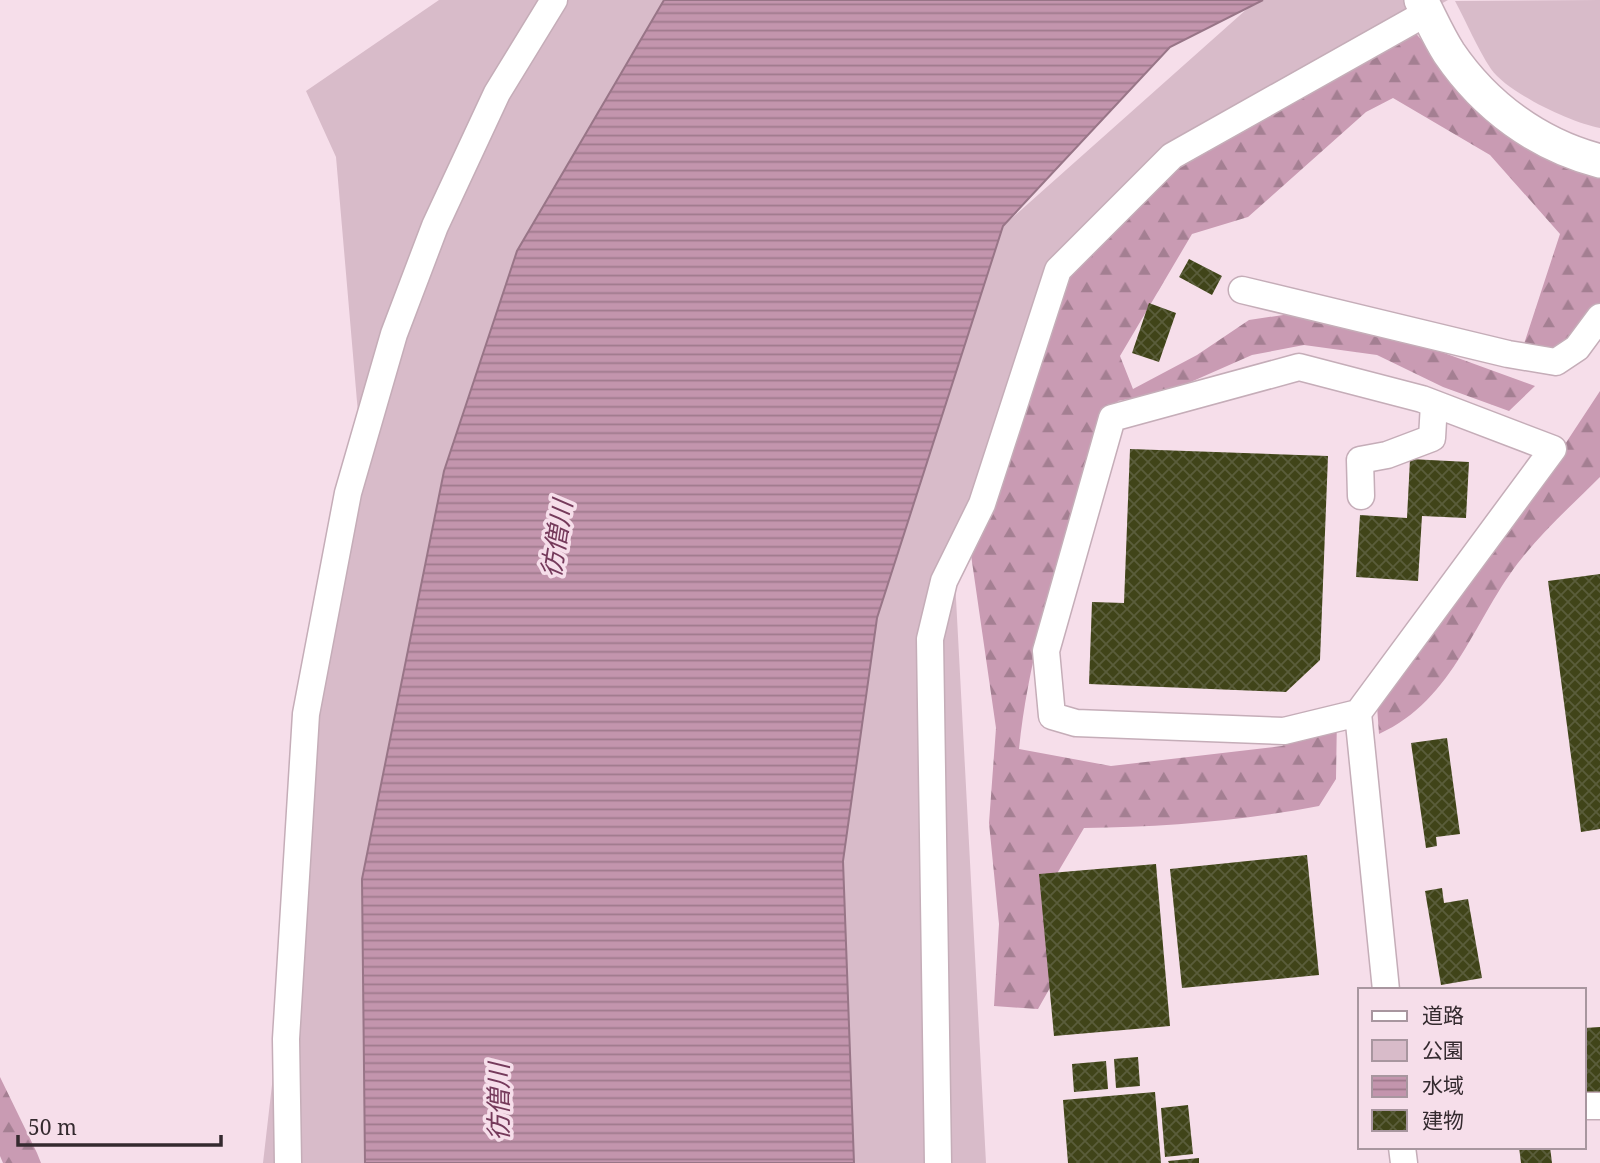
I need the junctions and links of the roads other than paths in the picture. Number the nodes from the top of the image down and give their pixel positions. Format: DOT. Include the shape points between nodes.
graph roads {
  1 [pos="554,0"];
  2 [pos="1424,6"];
  3 [pos="1600,161"];
  4 [pos="1242,290"];
  5 [pos="1600,317"];
  6 [pos="1434,404"];
  7 [pos="1361,496"];
  8 [pos="1358,713"];
  9 [pos="1386,988"];
  10 [pos="288,1163"];
  11 [pos="938,1163"];
  1 -- 10 [label="street" via="497,93 435,226 394,334 348,494 306,714 286,1040"];
  2 -- 3 [label="street" via="1448,51 1492,102 1542,139"];
  2 -- 11 [label="street" via="1172,156 1058,270 982,504 944,581 930,639"];
  4 -- 5 [label="street" via="1556,362 1577,348"];
  6 -- 7 [label="street" via="1432,438 1360,460"];
  6 -- 8 [label="street" via="1553,449"];
  6 -- 8 [label="street" via="1298,367 1112,418 1046,651 1052,716 1076,723 1284,731"];
  8 -- 9 [label="street"];
}
